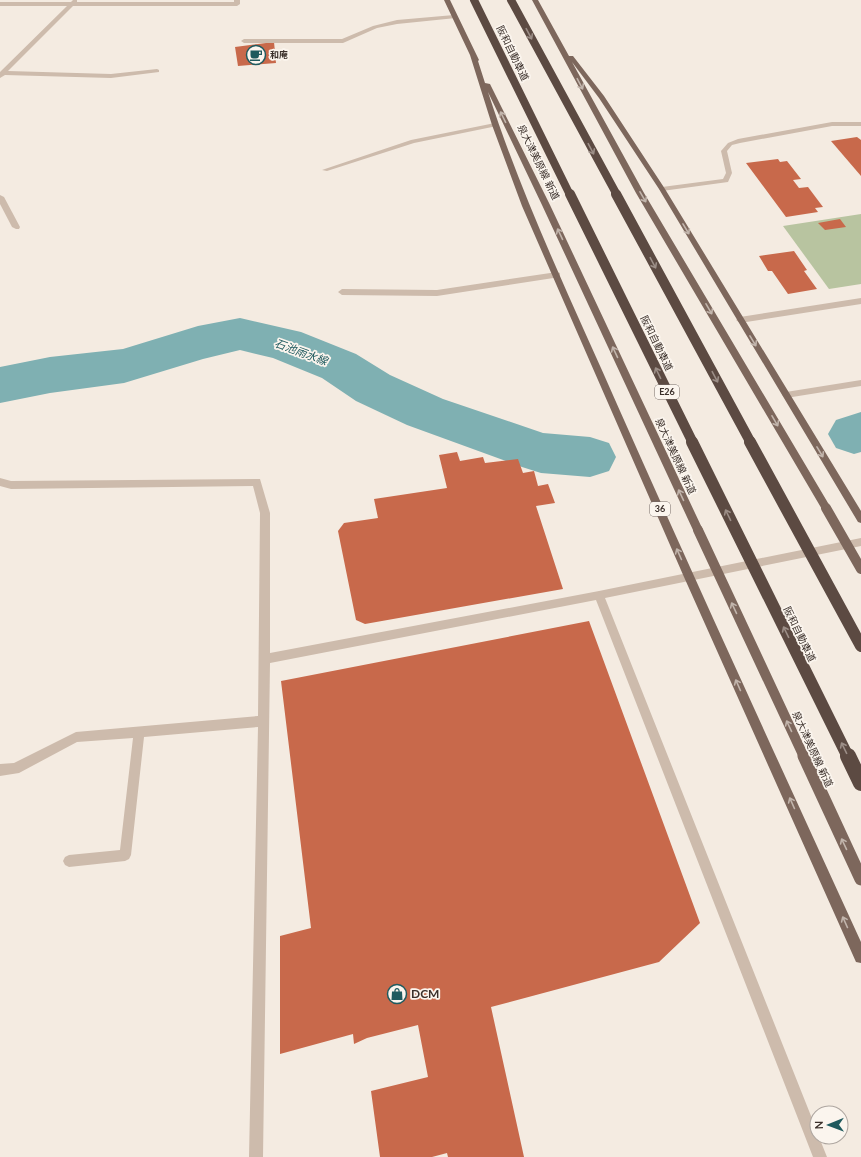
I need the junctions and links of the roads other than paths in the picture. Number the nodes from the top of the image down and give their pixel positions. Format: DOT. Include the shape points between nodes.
graph roads {
  1 [pos="237,0"];
  2 [pos="447,0"];
  3 [pos="474,0"];
  4 [pos="511,0"];
  5 [pos="535,0"];
  6 [pos="75,2"];
  7 [pos="0,4"];
  8 [pos="454,17"];
  9 [pos="554,35"];
  10 [pos="244,41"];
  11 [pos="473,55"];
  12 [pos="157,71"];
  13 [pos="1,75"];
  14 [pos="861,124"];
  15 [pos="495,125"];
  16 [pos="324,170"];
  17 [pos="662,189"];
  18 [pos="0,198"];
  19 [pos="16,227"];
  20 [pos="557,275"];
  21 [pos="342,292"];
  22 [pos="861,301"];
  23 [pos="740,320"];
  24 [pos="861,382"];
  25 [pos="786,395"];
  26 [pos="0,482"];
  27 [pos="861,519"];
  28 [pos="861,542"];
  29 [pos="861,569"];
  30 [pos="689,577"];
  31 [pos="599,595"];
  32 [pos="861,646"];
  33 [pos="265,659"];
  34 [pos="263,721"];
  35 [pos="140,732"];
  36 [pos="0,770"];
  37 [pos="861,783"];
  38 [pos="69,861"];
  39 [pos="861,879"];
  40 [pos="861,958"];
  41 [pos="256,1157"];
  42 [pos="820,1157"];
  1 -- 6 [label="street" via="237,4"];
  2 -- 8 [label="main road, 泉大津美原線 新道 / 36"];
  37 -- 3 [label="highway, 阪和自動車道 / E26, one-way, bridge"];
  4 -- 32 [label="highway, one-way, bridge"];
  5 -- 9 [label="main road"];
  6 -- 7 [label="street"];
  6 -- 13 [label="street"];
  8 -- 10 [label="street" via="397,22 375,27 343,41"];
  8 -- 11 [label="main road, 泉大津美原線 新道 / 36"];
  9 -- 17 [label="main road" via="602,97"];
  9 -- 29 [label="main road, one-way, bridge" via="640,193"];
  11 -- 15 [label="main road, 36"];
  39 -- 11 [label="main road, 泉大津美原線 新道 / 36, one-way, bridge" via="546,205"];
  12 -- 13 [label="street" via="111,76"];
  14 -- 17 [label="street" via="832,124 738,141 730,144 724,151 729,173 726,181"];
  15 -- 16 [label="street" via="413,141"];
  15 -- 20 [label="main road, 36" via="526,206"];
  17 -- 23 [label="main road, one-way"];
  18 -- 19 [label="street"];
  20 -- 21 [label="street" via="437,293"];
  30 -- 20 [label="main road, 36, one-way"];
  22 -- 23 [label="street"];
  23 -- 25 [label="main road, one-way"];
  24 -- 25 [label="street"];
  25 -- 27 [label="main road, one-way"];
  26 -- 33 [label="street" via="11,485 257,482 265,513"];
  28 -- 30 [label="street"];
  30 -- 31 [label="street"];
  40 -- 30 [label="main road, 36, one-way"];
  31 -- 33 [label="street"];
  31 -- 42 [label="street"];
  33 -- 34 [label="street"];
  34 -- 35 [label="street"];
  34 -- 41 [label="street"];
  35 -- 36 [label="street" via="76,737 15,769"];
  35 -- 38 [label="street" via="125,855"];
}
